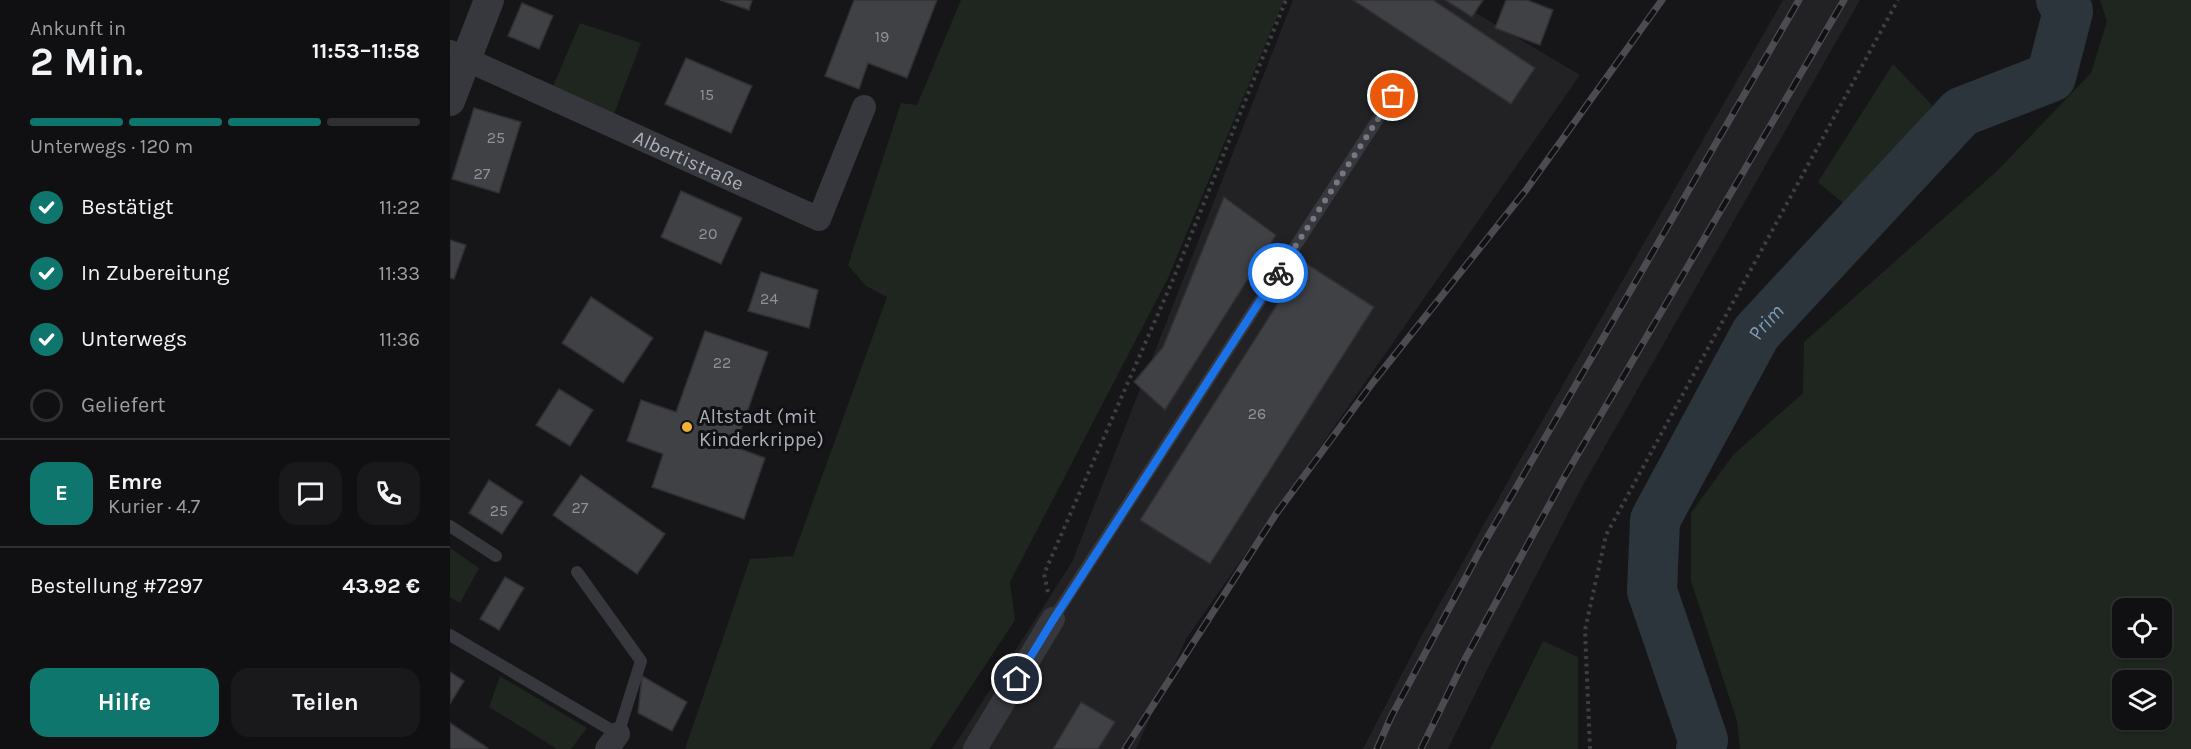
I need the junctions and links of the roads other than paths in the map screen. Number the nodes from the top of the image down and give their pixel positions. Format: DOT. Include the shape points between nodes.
graph roads {
  1 [pos="489,0"];
  2 [pos="458,55"];
  3 [pos="1393,96"];
  4 [pos="450,101"];
  5 [pos="864,107"];
  6 [pos="450,526"];
  7 [pos="496,555"];
  8 [pos="577,572"];
  9 [pos="1053,620"];
  10 [pos="450,635"];
  11 [pos="612,742"];
  12 [pos="975,749"];
  1 -- 2 [label="street"];
  2 -- 4 [label="street"];
  2 -- 5 [label="street, Albertistraße" via="819,219"];
  3 -- 9 [label="lane"];
  6 -- 7 [label="lane"];
  8 -- 11 [label="lane" via="641,661"];
  9 -- 12 [label="street"];
  10 -- 11 [label="lane"];
}
